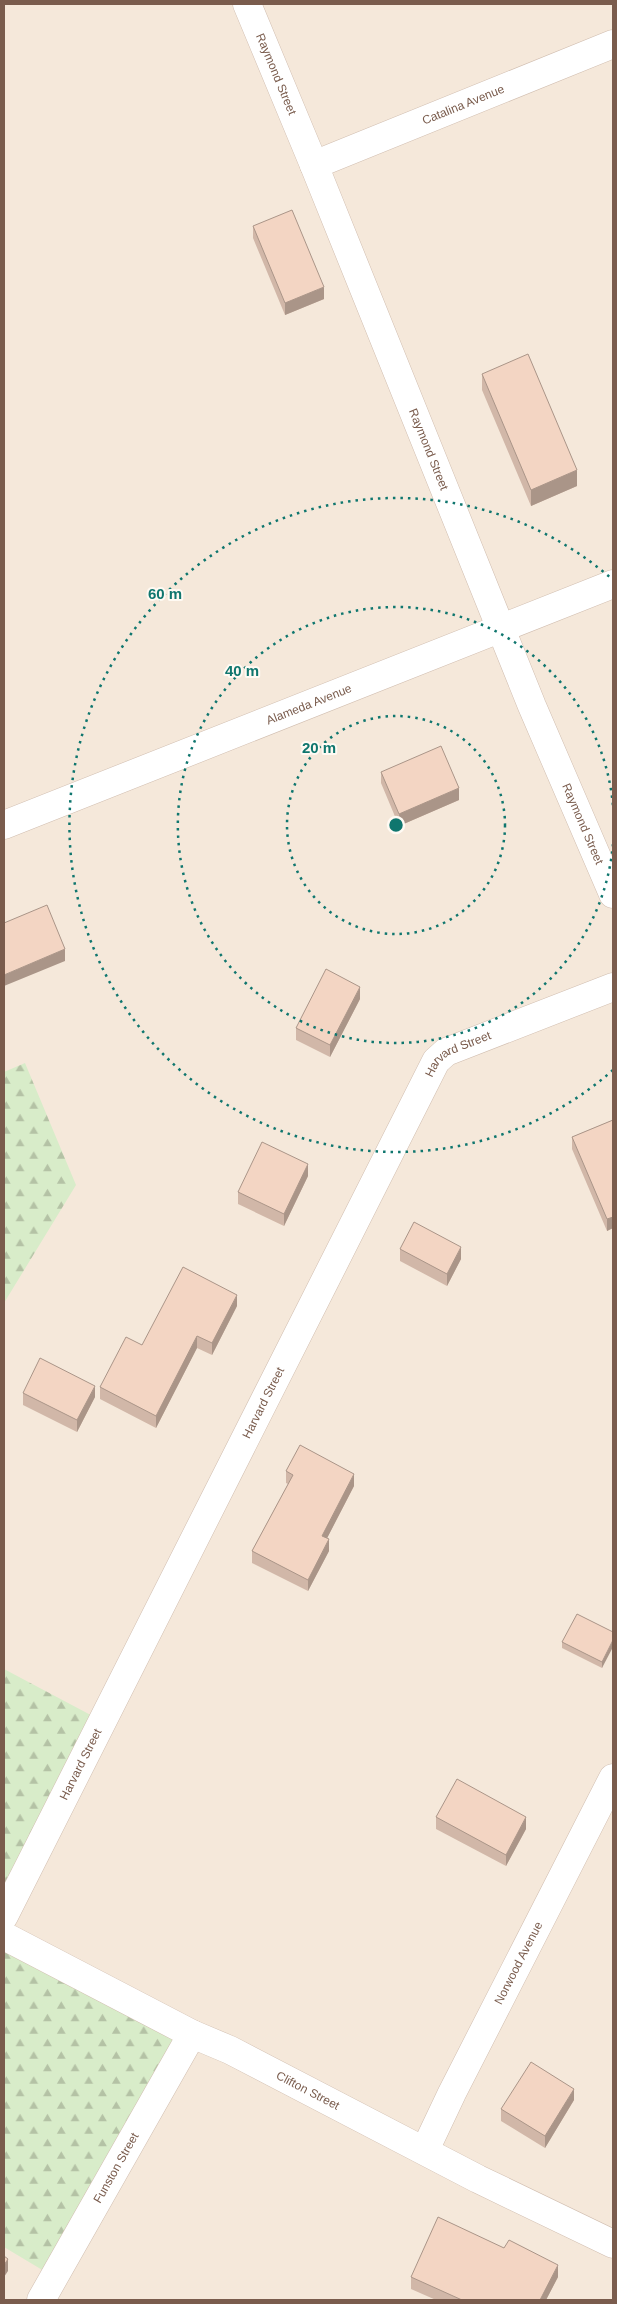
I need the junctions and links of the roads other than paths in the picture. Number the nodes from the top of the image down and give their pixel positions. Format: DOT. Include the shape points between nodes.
graph roads {
  1 [pos="247,4"];
  2 [pos="613,44"];
  3 [pos="314,165"];
  4 [pos="613,584"];
  5 [pos="501,627"];
  6 [pos="4,825"];
  7 [pos="613,894"];
  8 [pos="613,986"];
  9 [pos="613,1778"];
  10 [pos="4,1916"];
  11 [pos="4,1936"];
  12 [pos="192,2034"];
  13 [pos="425,2150"];
  14 [pos="613,2244"];
  15 [pos="41,2300"];
  1 -- 3 [label="street, Raymond Street"];
  2 -- 3 [label="street, Catalina Avenue"];
  3 -- 5 [label="street, Raymond Street"];
  4 -- 5 [label="street, Alameda Avenue"];
  5 -- 6 [label="street, Alameda Avenue"];
  5 -- 7 [label="street, Raymond Street"];
  8 -- 10 [label="street, Harvard Street" via="446,1052 436,1061"];
  9 -- 13 [label="street, Norwood Avenue"];
  11 -- 12 [label="street, Clifton Street"];
  12 -- 13 [label="street, Clifton Street" via="230,2050"];
  12 -- 15 [label="street, Funston Street"];
  13 -- 14 [label="street, Clifton Street"];
}
